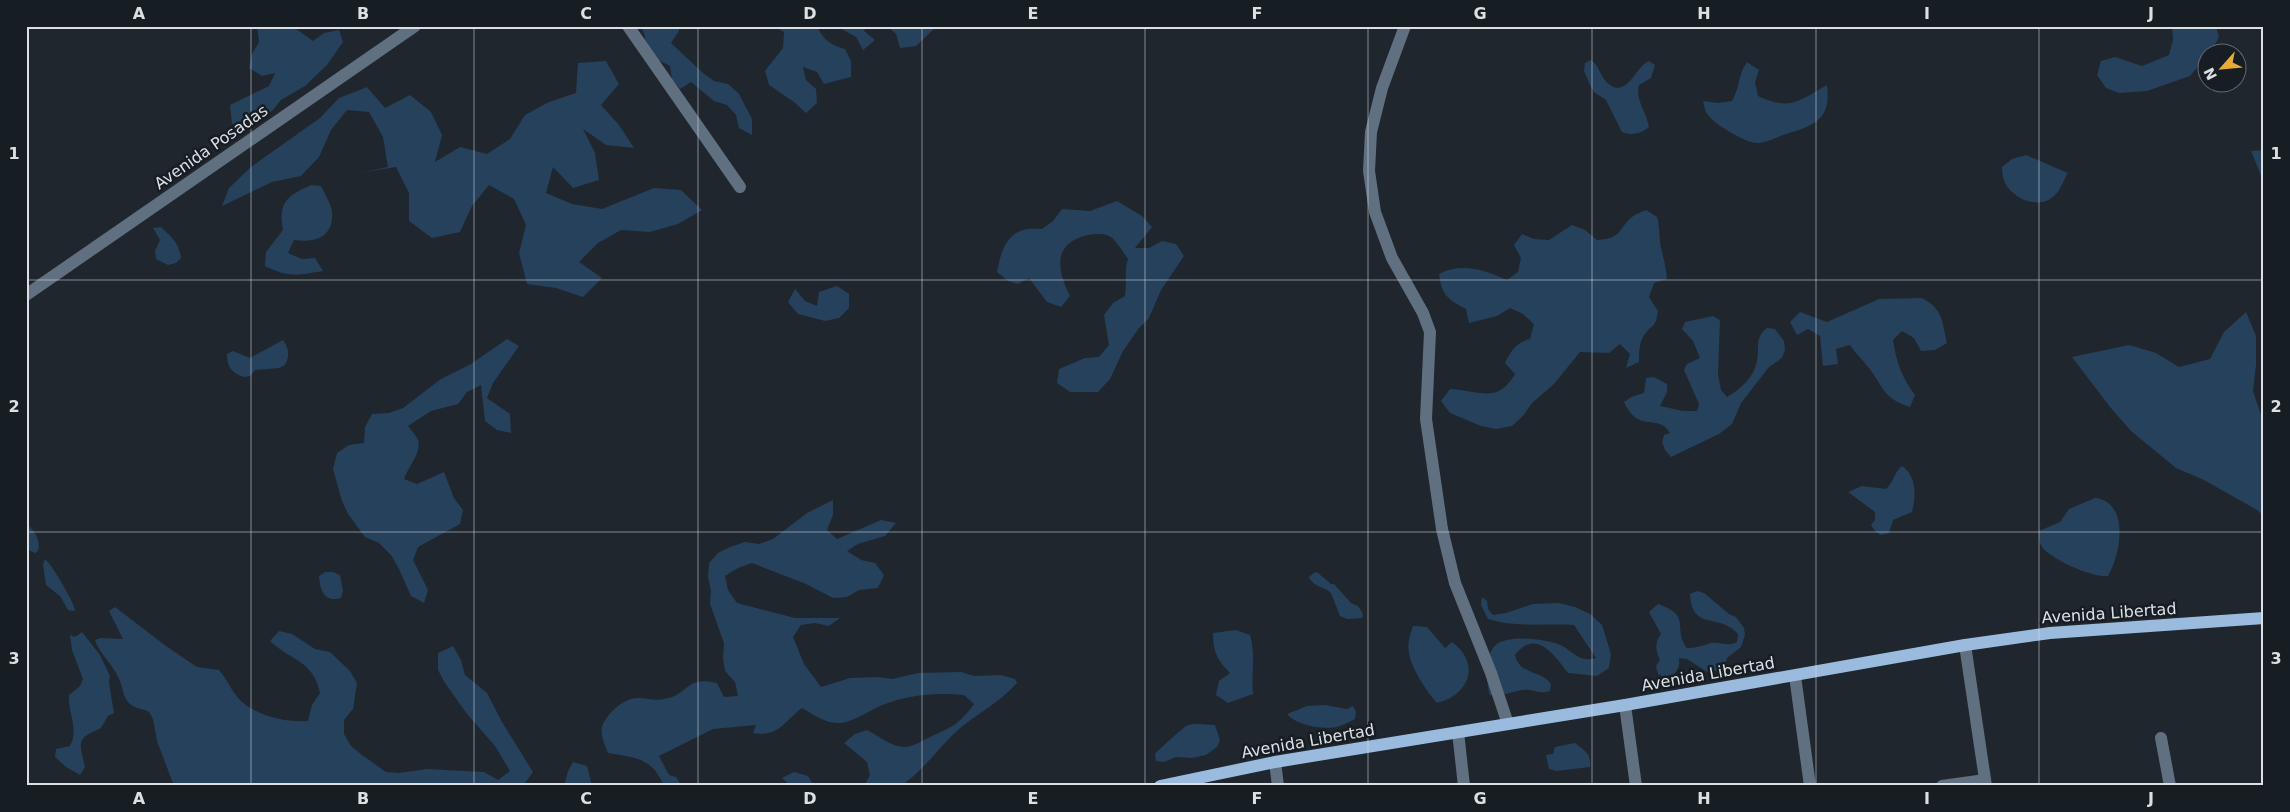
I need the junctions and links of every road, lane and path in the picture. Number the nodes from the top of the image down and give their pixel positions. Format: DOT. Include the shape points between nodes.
graph roads {
  1 [pos="415,26"];
  2 [pos="628,26"];
  3 [pos="1407,29"];
  4 [pos="740,187"];
  5 [pos="26,295"];
  6 [pos="2264,618"];
  7 [pos="1965,645"];
  8 [pos="1795,676"];
  9 [pos="1625,705"];
  10 [pos="1508,724"];
  11 [pos="1458,732"];
  12 [pos="2161,738"];
  13 [pos="1275,762"];
  14 [pos="1985,783"];
  15 [pos="1160,786"];
  16 [pos="1278,786"];
  17 [pos="1464,786"];
  18 [pos="1636,786"];
  19 [pos="1810,786"];
  20 [pos="1942,786"];
  21 [pos="2170,786"];
  1 -- 5 [label="street, Avenida Posadas"];
  2 -- 4 [label="street"];
  3 -- 10 [label="street" via="1382,88 1371,132 1369,171 1374,204 1392,258 1430,332 1426,419 1442,529 1455,583"];
  6 -- 7 [label="main road, Avenida Libertad" via="2050,633"];
  7 -- 8 [label="main road, Avenida Libertad"];
  7 -- 14 [label="street"];
  8 -- 9 [label="main road, Avenida Libertad"];
  8 -- 19 [label="street"];
  9 -- 10 [label="main road, Avenida Libertad"];
  9 -- 18 [label="street"];
  10 -- 11 [label="main road, Avenida Libertad"];
  11 -- 13 [label="main road, Avenida Libertad"];
  11 -- 17 [label="street"];
  12 -- 21 [label="street"];
  13 -- 15 [label="main road, Avenida Libertad"];
  13 -- 16 [label="street"];
  14 -- 20 [label="street"];
}
